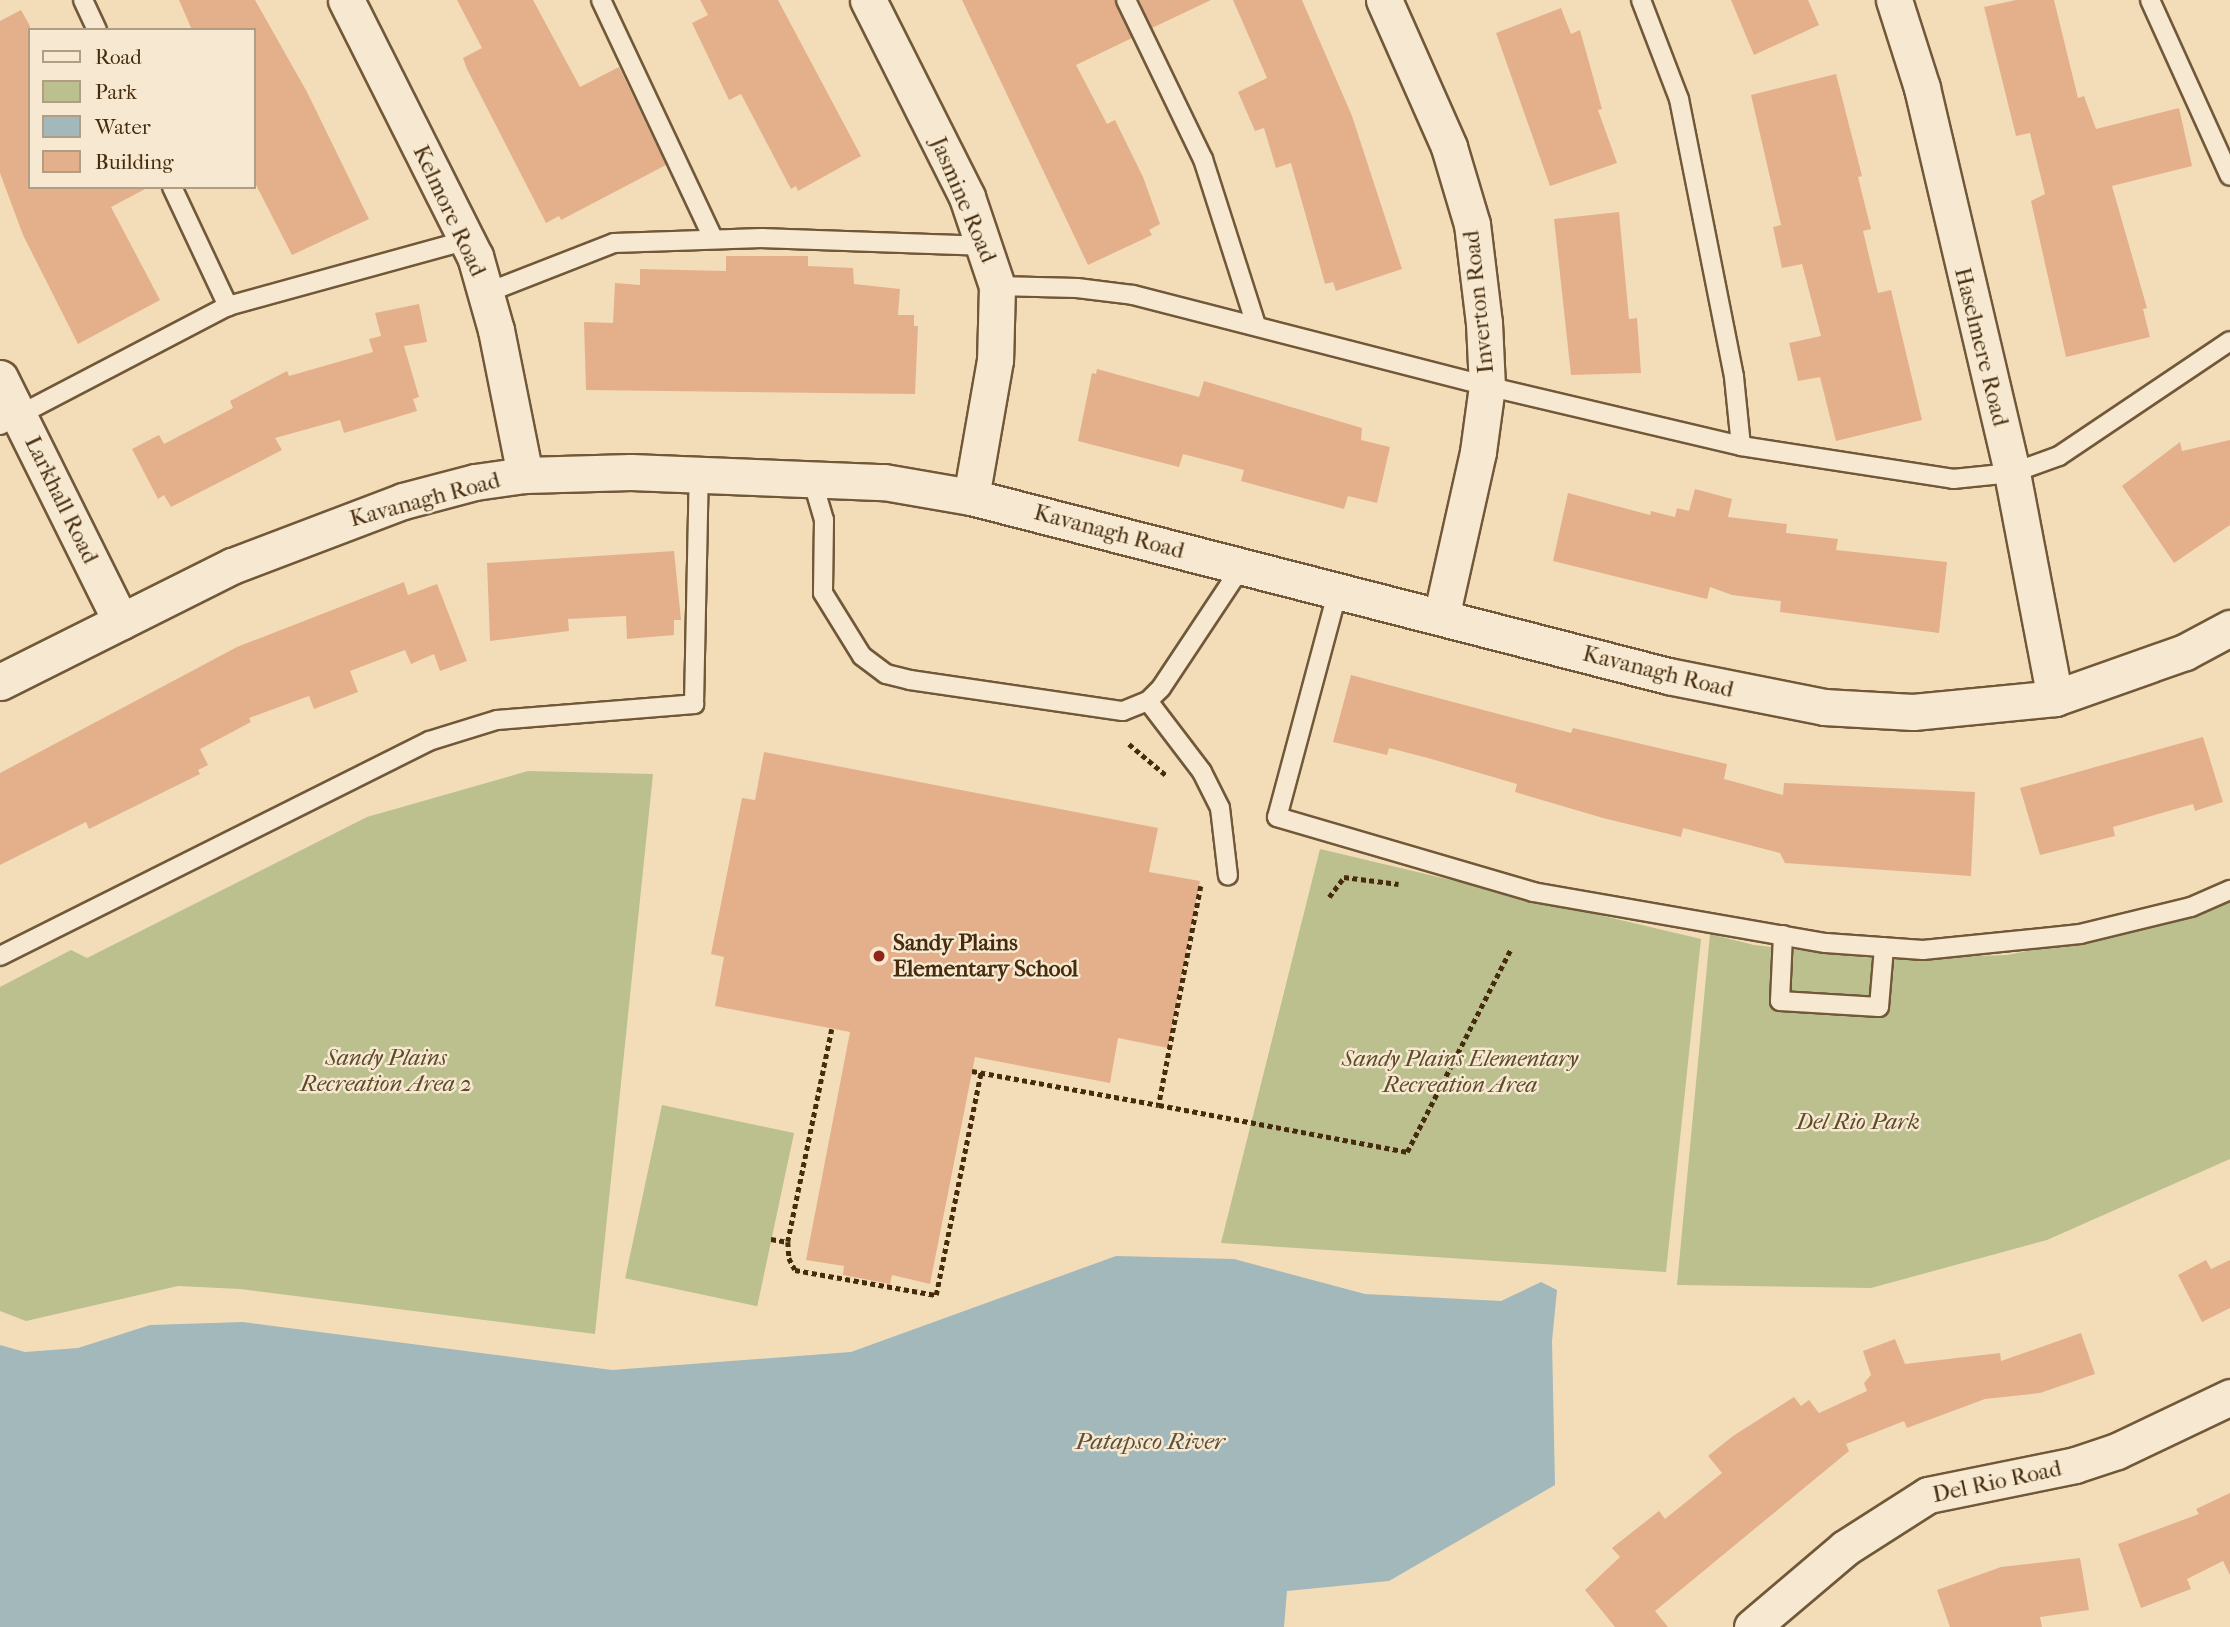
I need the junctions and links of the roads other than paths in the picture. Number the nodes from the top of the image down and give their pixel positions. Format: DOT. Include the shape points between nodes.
graph roads {
  1 [pos="83,0"];
  2 [pos="346,0"];
  3 [pos="601,0"];
  4 [pos="868,0"];
  5 [pos="1126,0"];
  6 [pos="1384,0"];
  7 [pos="1642,0"];
  8 [pos="1894,0"];
  9 [pos="2150,0"];
  10 [pos="96,28"];
  11 [pos="2230,176"];
  12 [pos="173,189"];
  13 [pos="713,238"];
  14 [pos="467,240"];
  15 [pos="986,246"];
  16 [pos="998,286"];
  17 [pos="486,293"];
  18 [pos="228,306"];
  19 [pos="1256,325"];
  20 [pos="2230,341"];
  21 [pos="0,377"];
  22 [pos="1487,386"];
  23 [pos="10,421"];
  24 [pos="1741,446"];
  25 [pos="2012,473"];
  26 [pos="699,474"];
  27 [pos="525,475"];
  28 [pos="812,479"];
  29 [pos="971,497"];
  30 [pos="1242,566"];
  31 [pos="1338,590"];
  32 [pos="1441,617"];
  33 [pos="121,622"];
  34 [pos="2230,628"];
  35 [pos="0,682"];
  36 [pos="2055,698"];
  37 [pos="1148,701"];
  38 [pos="1228,876"];
  39 [pos="2230,890"];
  40 [pos="1783,936"];
  41 [pos="1884,947"];
  42 [pos="0,956"];
  43 [pos="2230,1397"];
  44 [pos="1752,1627"];
  1 -- 10 [label="lane"];
  2 -- 14 [label="street, Kelmore Road"];
  3 -- 13 [label="lane"];
  4 -- 15 [label="street, Jasmine Road" via="967,197"];
  5 -- 19 [label="lane" via="1203,159"];
  6 -- 22 [label="street, Inverton Road" via="1449,147 1472,224"];
  7 -- 24 [label="lane" via="1679,99 1734,377"];
  8 -- 25 [label="street, Haselmere Road" via="1922,88"];
  9 -- 11 [label="lane"];
  12 -- 18 [label="lane"];
  13 -- 15 [label="lane"];
  13 -- 17 [label="lane" via="614,243"];
  14 -- 17 [label="street, Kelmore Road"];
  14 -- 18 [label="lane"];
  15 -- 16 [label="street, Jasmine Road"];
  16 -- 19 [label="lane" via="1133,295"];
  16 -- 29 [label="street, Jasmine Road" via="995,360"];
  17 -- 27 [label="street, Kelmore Road"];
  18 -- 23 [label="lane"];
  19 -- 22 [label="lane"];
  20 -- 25 [label="lane" via="2059,456"];
  21 -- 23 [label="street, Larkhall Road"];
  22 -- 24 [label="lane"];
  22 -- 32 [label="street, Inverton Road" via="1464,522"];
  23 -- 33 [label="street, Larkhall Road"];
  24 -- 25 [label="lane" via="1953,479"];
  25 -- 36 [label="street, Haselmere Road"];
  26 -- 27 [label="street, Kavanagh Road"];
  26 -- 28 [label="street, Kavanagh Road"];
  26 -- 42 [label="lane" via="694,704 497,720 429,741"];
  27 -- 33 [label="street, Kavanagh Road" via="475,482 403,501 309,534 232,566"];
  28 -- 29 [label="street, Kavanagh Road" via="884,482"];
  28 -- 37 [label="lane" via="824,520 823,593 862,656 886,674 1103,711 1123,711"];
  29 -- 30 [label="street, Kavanagh Road"];
  30 -- 31 [label="street, Kavanagh Road"];
  30 -- 37 [label="lane"];
  31 -- 32 [label="street, Kavanagh Road"];
  31 -- 40 [label="lane" via="1277,817 1533,892"];
  32 -- 36 [label="street, Kavanagh Road" via="1668,676 1824,707 1913,712"];
  33 -- 35 [label="street, Kavanagh Road"];
  34 -- 36 [label="street, Kavanagh Road" via="2185,652"];
  37 -- 38 [label="lane" via="1202,772 1220,808"];
  39 -- 41 [label="lane" via="2191,906 2080,934 1923,950"];
  40 -- 41 [label="lane"];
  40 -- 41 [label="lane" via="1780,1001 1879,1007"];
  43 -- 44 [label="street, Del Rio Road" via="2117,1451 2075,1465 1928,1494 1845,1548"];
}
